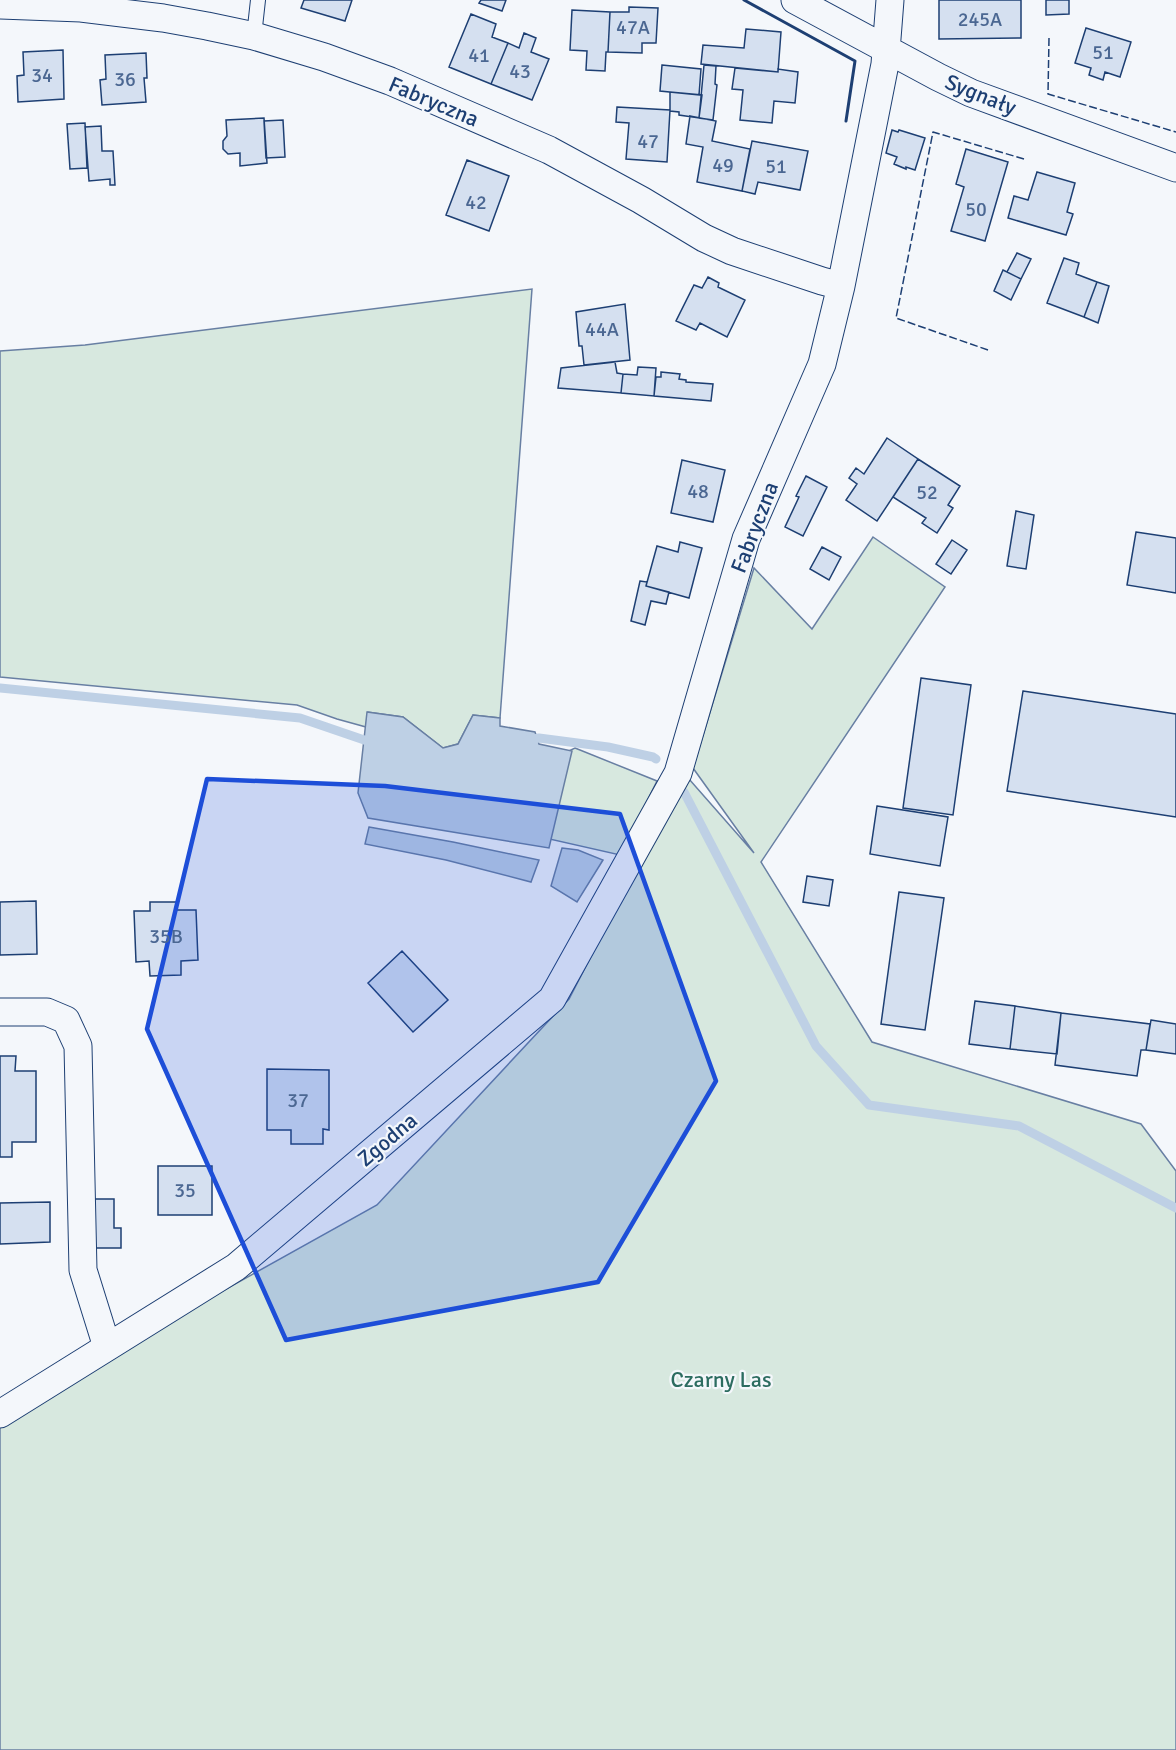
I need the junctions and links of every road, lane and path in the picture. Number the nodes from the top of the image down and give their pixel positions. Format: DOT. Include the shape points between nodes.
graph roads {
  1 [pos="258,0"];
  2 [pos="795,0"];
  3 [pos="890,0"];
  4 [pos="0,5"];
  5 [pos="254,36"];
  6 [pos="886,49"];
  7 [pos="1176,168"];
  8 [pos="841,286"];
  9 [pos="678,773"];
  10 [pos="0,1012"];
  11 [pos="107,1347"];
  12 [pos="0,1414"];
  1 -- 5 [label="lane"];
  2 -- 6 [label="street, Sygnały"];
  3 -- 6 [label="street, Fabryczna"];
  4 -- 5 [label="street, Fabryczna" via="81,8 163,18"];
  5 -- 8 [label="street, Fabryczna" via="400,86 549,150 732,251"];
  6 -- 7 [label="street, Sygnały" via="971,93"];
  6 -- 8 [label="street, Fabryczna"];
  8 -- 9 [label="street, Fabryczna" via="822,364 746,539"];
  9 -- 11 [label="street, Zgodna" via="552,999 236,1267"];
  10 -- 11 [label="street" via="47,1012 66,1020 78,1046 83,1270"];
  11 -- 12 [label="street, Zgodna"];
}
